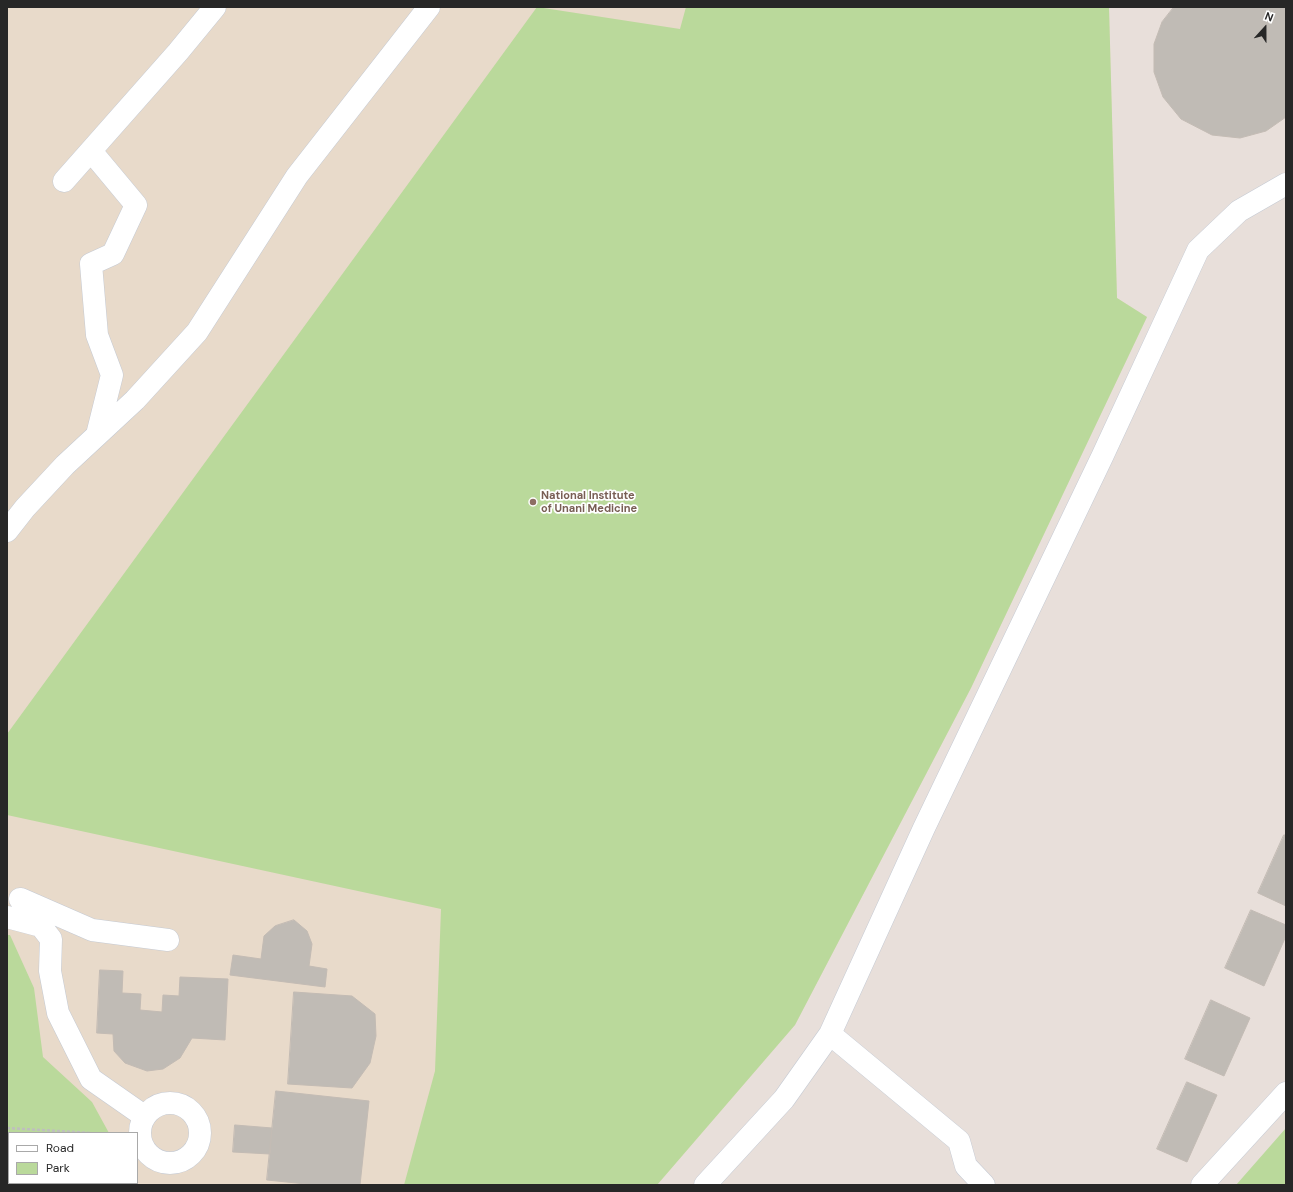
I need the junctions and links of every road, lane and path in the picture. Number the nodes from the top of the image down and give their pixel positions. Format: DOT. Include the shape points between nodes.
graph roads {
  1 [pos="215,7"];
  2 [pos="429,7"];
  3 [pos="91,151"];
  4 [pos="64,182"];
  5 [pos="1286,184"];
  6 [pos="97,435"];
  7 [pos="7,531"];
  8 [pos="13,896"];
  9 [pos="7,917"];
  10 [pos="41,926"];
  11 [pos="168,940"];
  12 [pos="830,1034"];
  13 [pos="1286,1093"];
  14 [pos="144,1116"];
  15 [pos="7,1128"];
  16 [pos="75,1132"];
  17 [pos="705,1185"];
  18 [pos="984,1185"];
  19 [pos="1202,1185"];
  1 -- 3 [label="lane"];
  2 -- 6 [label="lane" via="297,176 197,332 135,400"];
  3 -- 4 [label="lane"];
  3 -- 6 [label="lane" via="136,205 113,254 91,264 97,335 112,375"];
  5 -- 12 [label="lane" via="1239,211 1198,250 924,828"];
  6 -- 7 [label="lane" via="65,465"];
  8 -- 10 [label="lane"];
  8 -- 11 [label="lane" via="92,930"];
  9 -- 10 [label="lane"];
  10 -- 14 [label="lane" via="51,939 50,971 58,1013 91,1079"];
  12 -- 17 [label="lane" via="784,1099"];
  12 -- 18 [label="lane" via="959,1141 966,1166"];
  13 -- 19 [label="lane"];
  15 -- 16 [label="path"];
}
